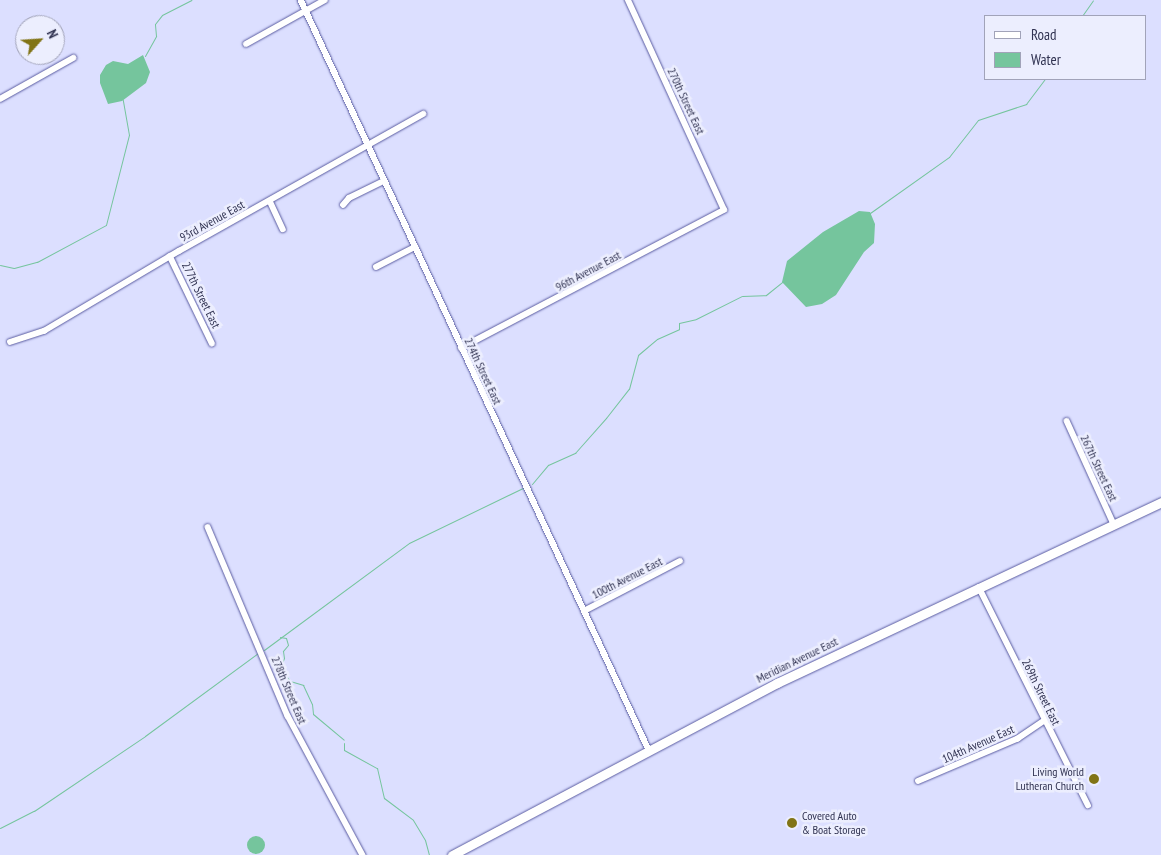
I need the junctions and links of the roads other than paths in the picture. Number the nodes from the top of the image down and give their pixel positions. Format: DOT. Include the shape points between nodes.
graph roads {
  1 [pos="301,0"];
  2 [pos="325,0"];
  3 [pos="628,0"];
  4 [pos="306,11"];
  5 [pos="246,44"];
  6 [pos="73,58"];
  7 [pos="0,99"];
  8 [pos="423,114"];
  9 [pos="368,146"];
  10 [pos="384,181"];
  11 [pos="270,200"];
  12 [pos="343,205"];
  13 [pos="724,210"];
  14 [pos="283,229"];
  15 [pos="415,247"];
  16 [pos="170,256"];
  17 [pos="376,267"];
  18 [pos="10,342"];
  19 [pos="212,343"];
  20 [pos="461,348"];
  21 [pos="1067,421"];
  22 [pos="1161,502"];
  23 [pos="1114,524"];
  24 [pos="208,527"];
  25 [pos="680,561"];
  26 [pos="979,587"];
  27 [pos="584,611"];
  28 [pos="1044,721"];
  29 [pos="649,750"];
  30 [pos="918,781"];
  31 [pos="1088,804"];
  32 [pos="362,855"];
  33 [pos="452,855"];
  1 -- 4 [label="street, 274th Street East"];
  2 -- 4 [label="street"];
  3 -- 13 [label="street, 270th Street East"];
  4 -- 5 [label="street"];
  4 -- 9 [label="street, 274th Street East"];
  6 -- 7 [label="street"];
  8 -- 9 [label="street, 93rd Avenue East"];
  9 -- 10 [label="street, 274th Street East"];
  9 -- 11 [label="street, 93rd Avenue East"];
  10 -- 12 [label="street" via="349,198"];
  10 -- 15 [label="street, 274th Street East"];
  11 -- 14 [label="street"];
  11 -- 16 [label="street, 93rd Avenue East"];
  13 -- 20 [label="street, 96th Avenue East"];
  15 -- 17 [label="street"];
  15 -- 20 [label="street, 274th Street East"];
  16 -- 18 [label="street, 93rd Avenue East" via="44,331"];
  16 -- 19 [label="street, 277th Street East"];
  20 -- 27 [label="street, 274th Street East"];
  21 -- 23 [label="street, 267th Street East"];
  22 -- 23 [label="main road, Meridian Avenue East"];
  23 -- 26 [label="main road, Meridian Avenue East"];
  24 -- 32 [label="street, 278th Street East" via="288,716"];
  25 -- 27 [label="street, 100th Avenue East"];
  26 -- 28 [label="street, 269th Street East"];
  26 -- 29 [label="main road, Meridian Avenue East" via="806,668"];
  27 -- 29 [label="street, 274th Street East"];
  28 -- 30 [label="street, 104th Avenue East" via="1017,739"];
  28 -- 31 [label="street, 269th Street East"];
  29 -- 33 [label="main road, Meridian Avenue East"];
}
